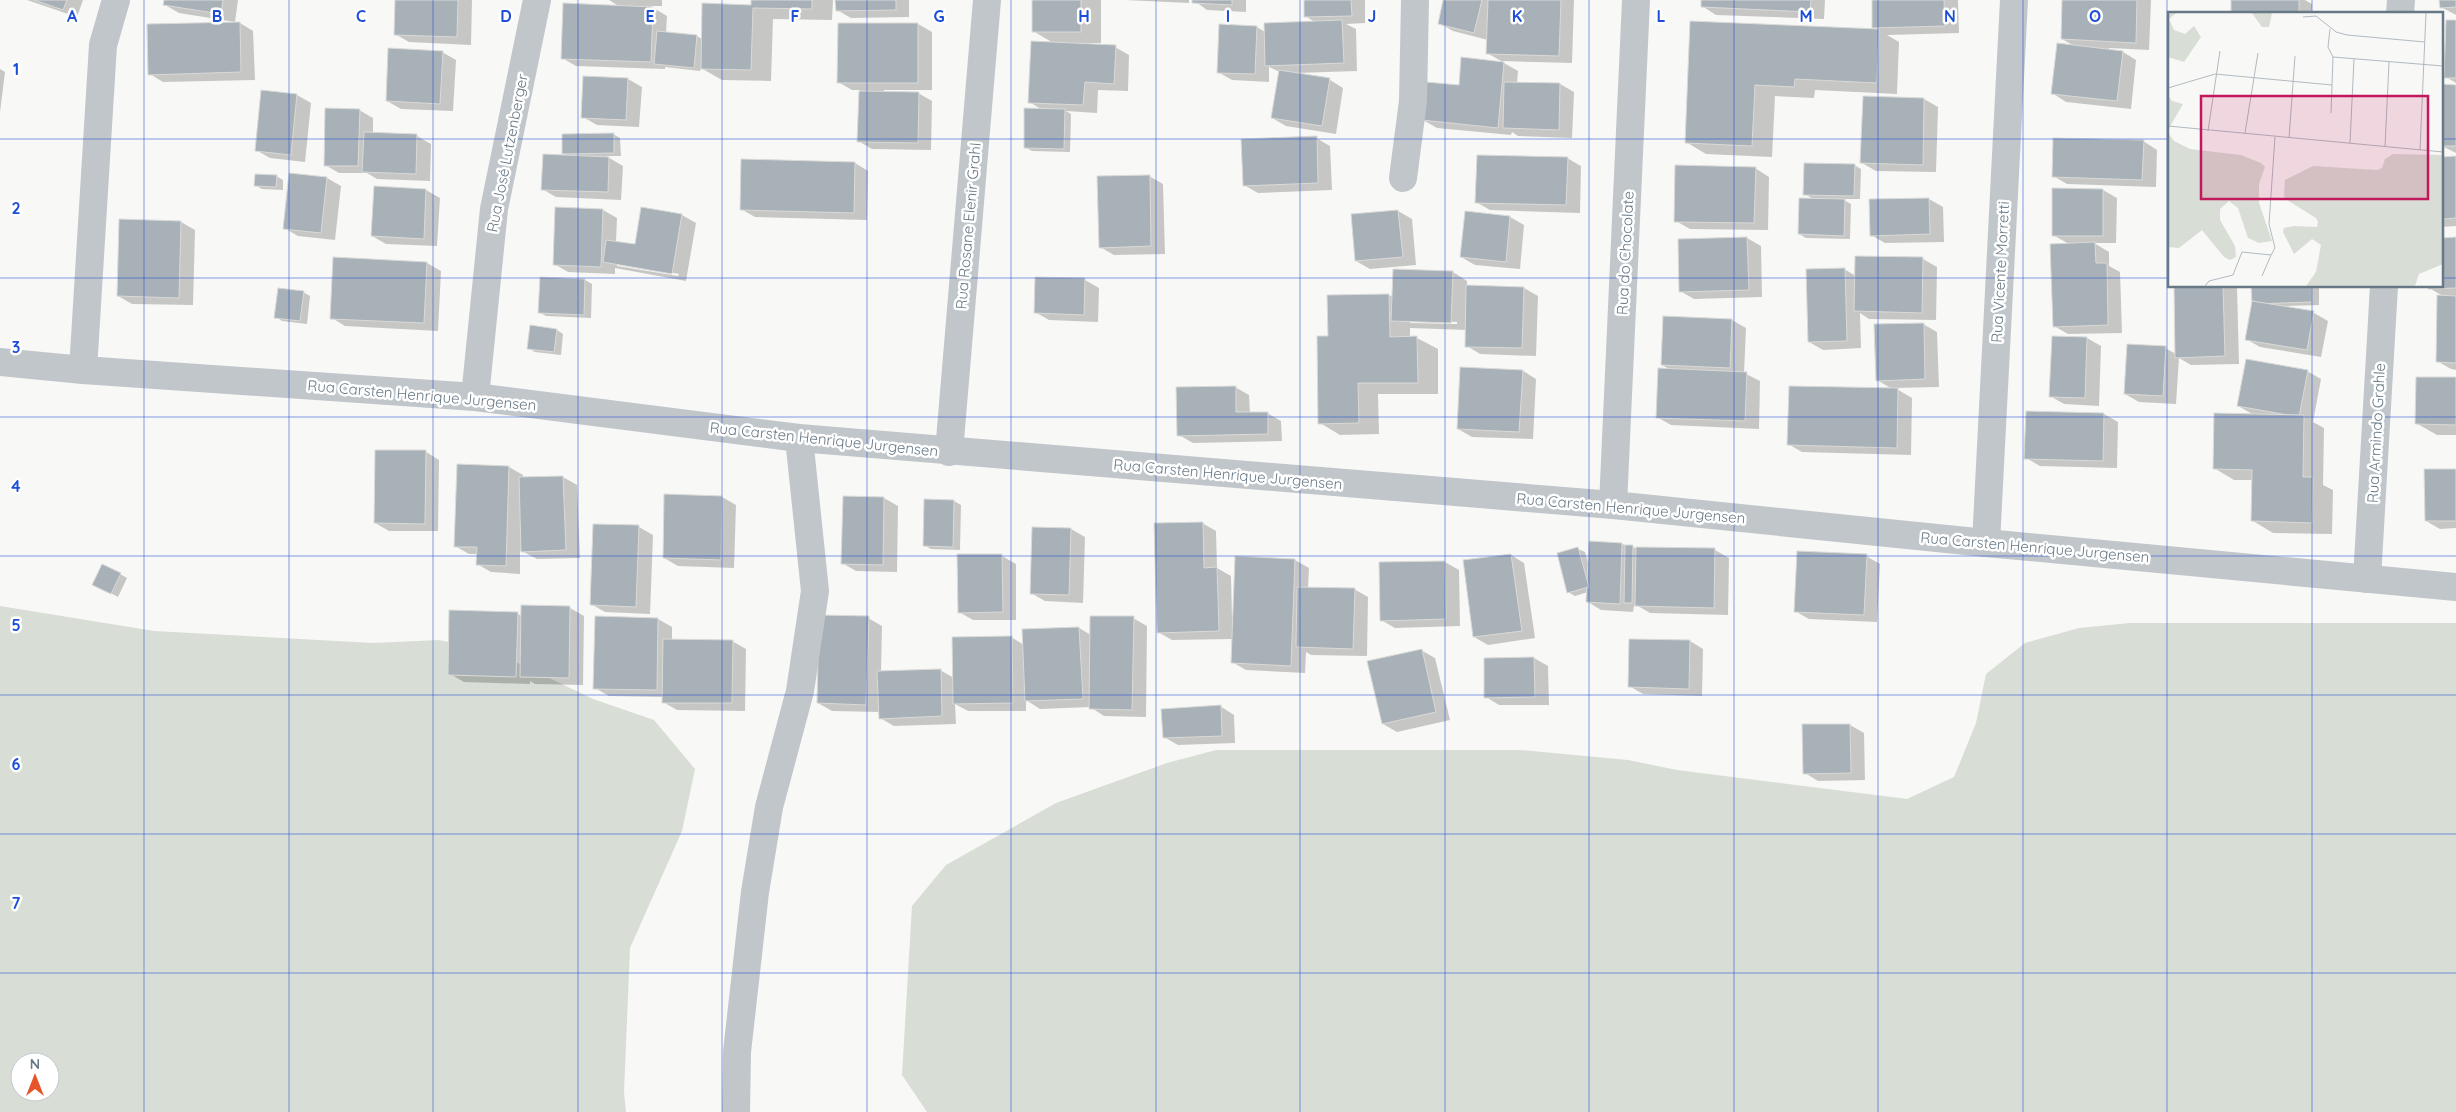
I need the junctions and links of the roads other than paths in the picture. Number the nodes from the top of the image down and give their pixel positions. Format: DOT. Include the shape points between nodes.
graph roads {
  1 [pos="116,0"];
  2 [pos="537,0"];
  3 [pos="987,0"];
  4 [pos="1414,0"];
  5 [pos="1636,0"];
  6 [pos="2014,0"];
  7 [pos="1403,178"];
  8 [pos="2384,288"];
  9 [pos="0,362"];
  10 [pos="83,370"];
  11 [pos="475,397"];
  12 [pos="799,438"];
  13 [pos="949,452"];
  14 [pos="1613,505"];
  15 [pos="1986,543"];
  16 [pos="2367,579"];
  17 [pos="2456,587"];
  18 [pos="736,1112"];
  1 -- 10 [label="street" via="103,45"];
  2 -- 11 [label="street, Rua José Lutzenberger" via="494,209"];
  3 -- 13 [label="street, Rua Rosane Elenir Grahl"];
  4 -- 7 [label="street" via="1414,101"];
  5 -- 14 [label="street, Rua do Chocolate"];
  6 -- 15 [label="street, Rua Vicente Morretti"];
  8 -- 16 [label="street, Rua Armindo Grahle"];
  9 -- 10 [label="street, Rua Carsten Henrique Jurgensen"];
  10 -- 11 [label="street, Rua Carsten Henrique Jurgensen"];
  11 -- 12 [label="street, Rua Carsten Henrique Jurgensen"];
  12 -- 13 [label="street, Rua Carsten Henrique Jurgensen"];
  12 -- 18 [label="street" via="814,591 800,691 769,807 755,892 737,1052"];
  13 -- 14 [label="street, Rua Carsten Henrique Jurgensen"];
  14 -- 15 [label="street, Rua Carsten Henrique Jurgensen"];
  15 -- 16 [label="street, Rua Carsten Henrique Jurgensen"];
  16 -- 17 [label="street, Rua Carsten Henrique Jurgensen"];
}
